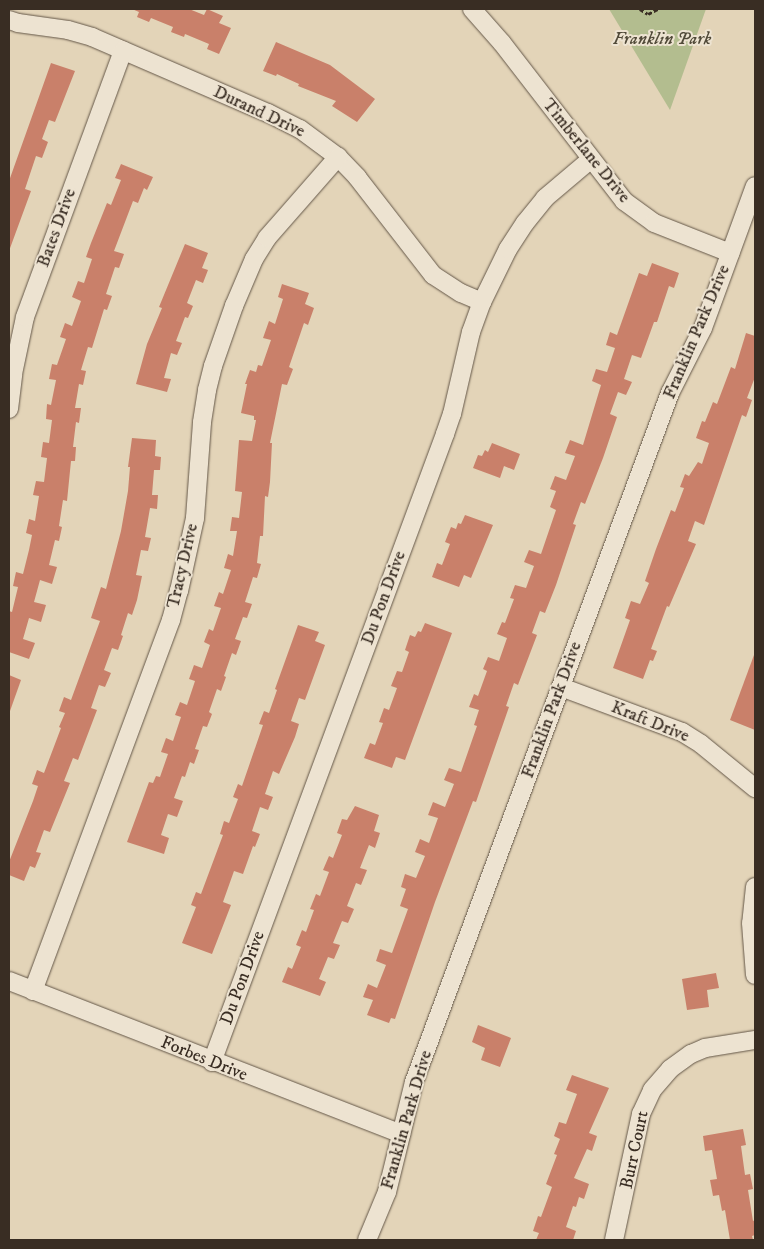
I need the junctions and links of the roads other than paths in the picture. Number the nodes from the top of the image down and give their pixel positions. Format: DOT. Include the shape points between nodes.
graph roads {
  1 [pos="472,9"];
  2 [pos="9,20"];
  3 [pos="123,50"];
  4 [pos="338,157"];
  5 [pos="590,160"];
  6 [pos="755,186"];
  7 [pos="730,253"];
  8 [pos="482,302"];
  9 [pos="9,409"];
  10 [pos="561,687"];
  11 [pos="755,788"];
  12 [pos="755,887"];
  13 [pos="755,975"];
  14 [pos="9,981"];
  15 [pos="33,990"];
  16 [pos="755,1028"];
  17 [pos="212,1062"];
  18 [pos="401,1134"];
  19 [pos="367,1240"];
  20 [pos="614,1240"];
  1 -- 5 [label="street, Timberlane Drive" via="502,43"];
  2 -- 3 [label="street, Durand Drive" via="68,30"];
  3 -- 4 [label="street, Durand Drive" via="288,122"];
  3 -- 9 [label="street, Bates Drive" via="25,317"];
  4 -- 8 [label="street, Durand Drive" via="370,192 433,275"];
  4 -- 15 [label="street, Tracy Drive" via="266,238 234,306 207,390 195,518 180,591"];
  5 -- 7 [label="street, Timberlane Drive" via="637,213"];
  5 -- 8 [label="street, Du Pon Drive" via="546,198 525,222"];
  6 -- 7 [label="street, Franklin Park Drive"];
  7 -- 10 [label="street, Franklin Park Drive" via="702,328 670,393"];
  8 -- 17 [label="street, Du Pon Drive" via="445,434"];
  10 -- 11 [label="street, Kraft Drive" via="687,735"];
  10 -- 18 [label="street, Franklin Park Drive" via="414,1082"];
  12 -- 13 [label="street" via="751,923"];
  14 -- 15 [label="street, Forbes Drive"];
  15 -- 17 [label="street, Forbes Drive"];
  16 -- 20 [label="street, Burr Court" via="722,1045 691,1054 670,1069 652,1090 640,1114"];
  17 -- 18 [label="street, Forbes Drive"];
  18 -- 19 [label="street, Franklin Park Drive" via="387,1192"];
}
